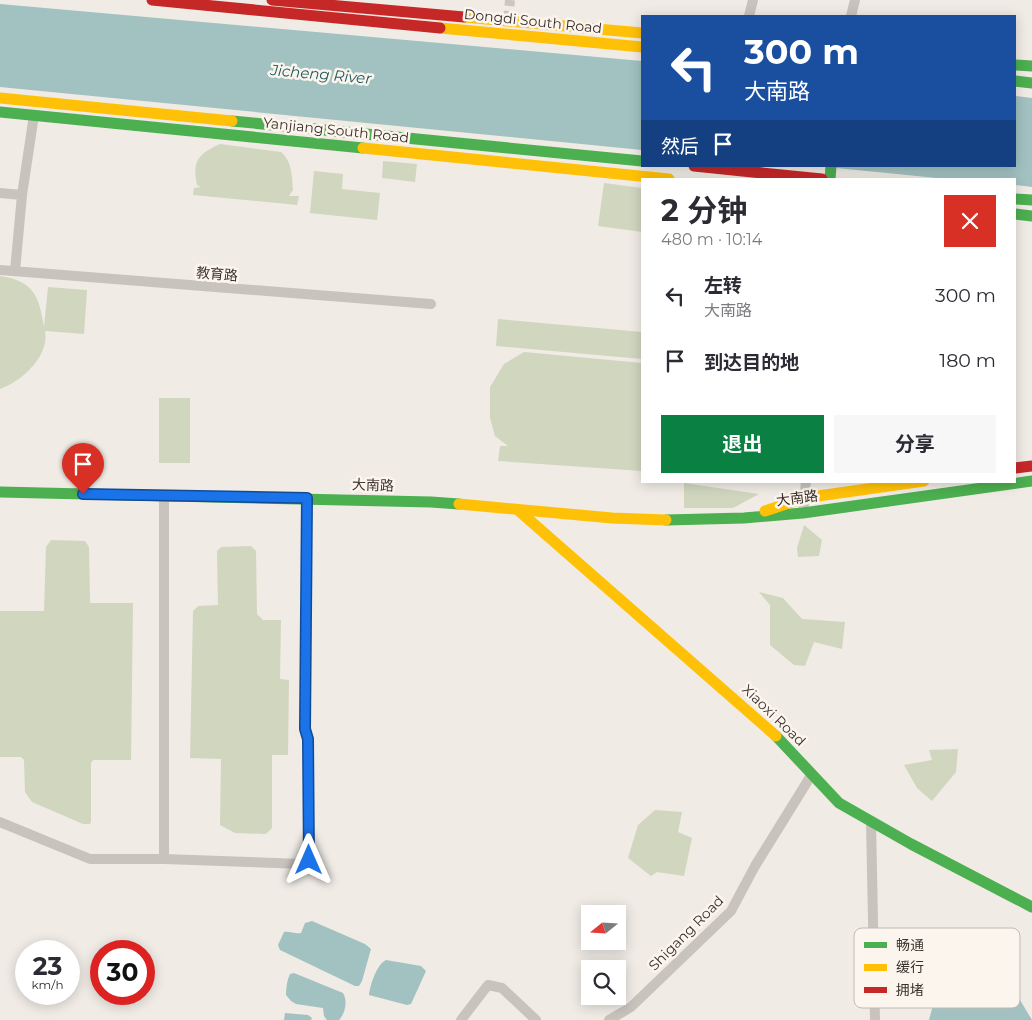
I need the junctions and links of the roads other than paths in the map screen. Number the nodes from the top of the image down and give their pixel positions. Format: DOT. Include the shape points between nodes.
graph roads {
  1 [pos="152,0"];
  2 [pos="272,0"];
  3 [pos="753,0"];
  4 [pos="855,0"];
  5 [pos="231,3"];
  6 [pos="749,15"];
  7 [pos="851,15"];
  8 [pos="641,33"];
  9 [pos="641,47"];
  10 [pos="1016,65"];
  11 [pos="1032,66"];
  12 [pos="1016,82"];
  13 [pos="1032,83"];
  14 [pos="0,98"];
  15 [pos="0,112"];
  16 [pos="34,115"];
  17 [pos="641,161"];
  18 [pos="704,167"];
  19 [pos="659,178"];
  20 [pos="812,178"];
  21 [pos="0,193"];
  22 [pos="22,195"];
  23 [pos="1016,199"];
  24 [pos="1032,200"];
  25 [pos="1016,214"];
  26 [pos="1032,216"];
  27 [pos="0,270"];
  28 [pos="15,271"];
  29 [pos="431,304"];
  30 [pos="1032,466"];
  31 [pos="1016,468"];
  32 [pos="1032,480"];
  33 [pos="1016,482"];
  34 [pos="806,483"];
  35 [pos="910,483"];
  36 [pos="1011,483"];
  37 [pos="0,492"];
  38 [pos="164,496"];
  39 [pos="0,498"];
  40 [pos="307,498"];
  41 [pos="804,498"];
  42 [pos="518,510"];
  43 [pos="803,513"];
  44 [pos="744,518"];
  45 [pos="812,774"];
  46 [pos="871,821"];
  47 [pos="0,822"];
  48 [pos="164,859"];
  49 [pos="1032,907"];
  50 [pos="873,928"];
  51 [pos="460,1020"];
  52 [pos="536,1020"];
  53 [pos="609,1020"];
  1 -- 5 [label="main road, Dongdi South Road"];
  2 -- 8 [label="main road"];
  3 -- 6 [label="street"];
  4 -- 7 [label="street"];
  5 -- 9 [label="main road, Dongdi South Road"];
  10 -- 11 [label="main road"];
  12 -- 13 [label="main road"];
  14 -- 17 [label="main road, Yanjiang South Road"];
  15 -- 16 [label="main road, Yanjiang South Road"];
  16 -- 19 [label="main road, Yanjiang South Road"];
  16 -- 22 [label="street"];
  18 -- 20 [label="main road"];
  21 -- 22 [label="street"];
  22 -- 28 [label="street"];
  23 -- 24 [label="main road"];
  25 -- 26 [label="main road"];
  27 -- 28 [label="street, 教育路"];
  28 -- 29 [label="street, 教育路"];
  30 -- 31 [label="main road"];
  32 -- 33 [label="main road, 大南路"];
  34 -- 41 [label="street"];
  35 -- 41 [label="main road, 大南路"];
  36 -- 43 [label="main road, 大南路"];
  37 -- 38 [label="main road, 大南路"];
  37 -- 39 [label="street"];
  38 -- 40 [label="main road, 大南路"];
  38 -- 48 [label="street"];
  40 -- 42 [label="main road, 大南路" via="431,502"];
  40 -- 48 [label="street" via="305,729 308,739 309,860 306,863"];
  41 -- 43 [label="street"];
  41 -- 44 [label="main road, 大南路"];
  42 -- 44 [label="main road, 大南路" via="656,520"];
  42 -- 45 [label="main road, Xiaoxi Road" via="772,731"];
  43 -- 44 [label="main road, 大南路"];
  45 -- 46 [label="main road, Xiaoxi Road" via="839,803"];
  45 -- 53 [label="street, Shigang Road" via="731,911 631,1007"];
  46 -- 49 [label="main road, Xiaoxi Road"];
  46 -- 50 [label="street"];
  47 -- 48 [label="street" via="90,859"];
  51 -- 52 [label="street" via="488,985 502,988"];
}
